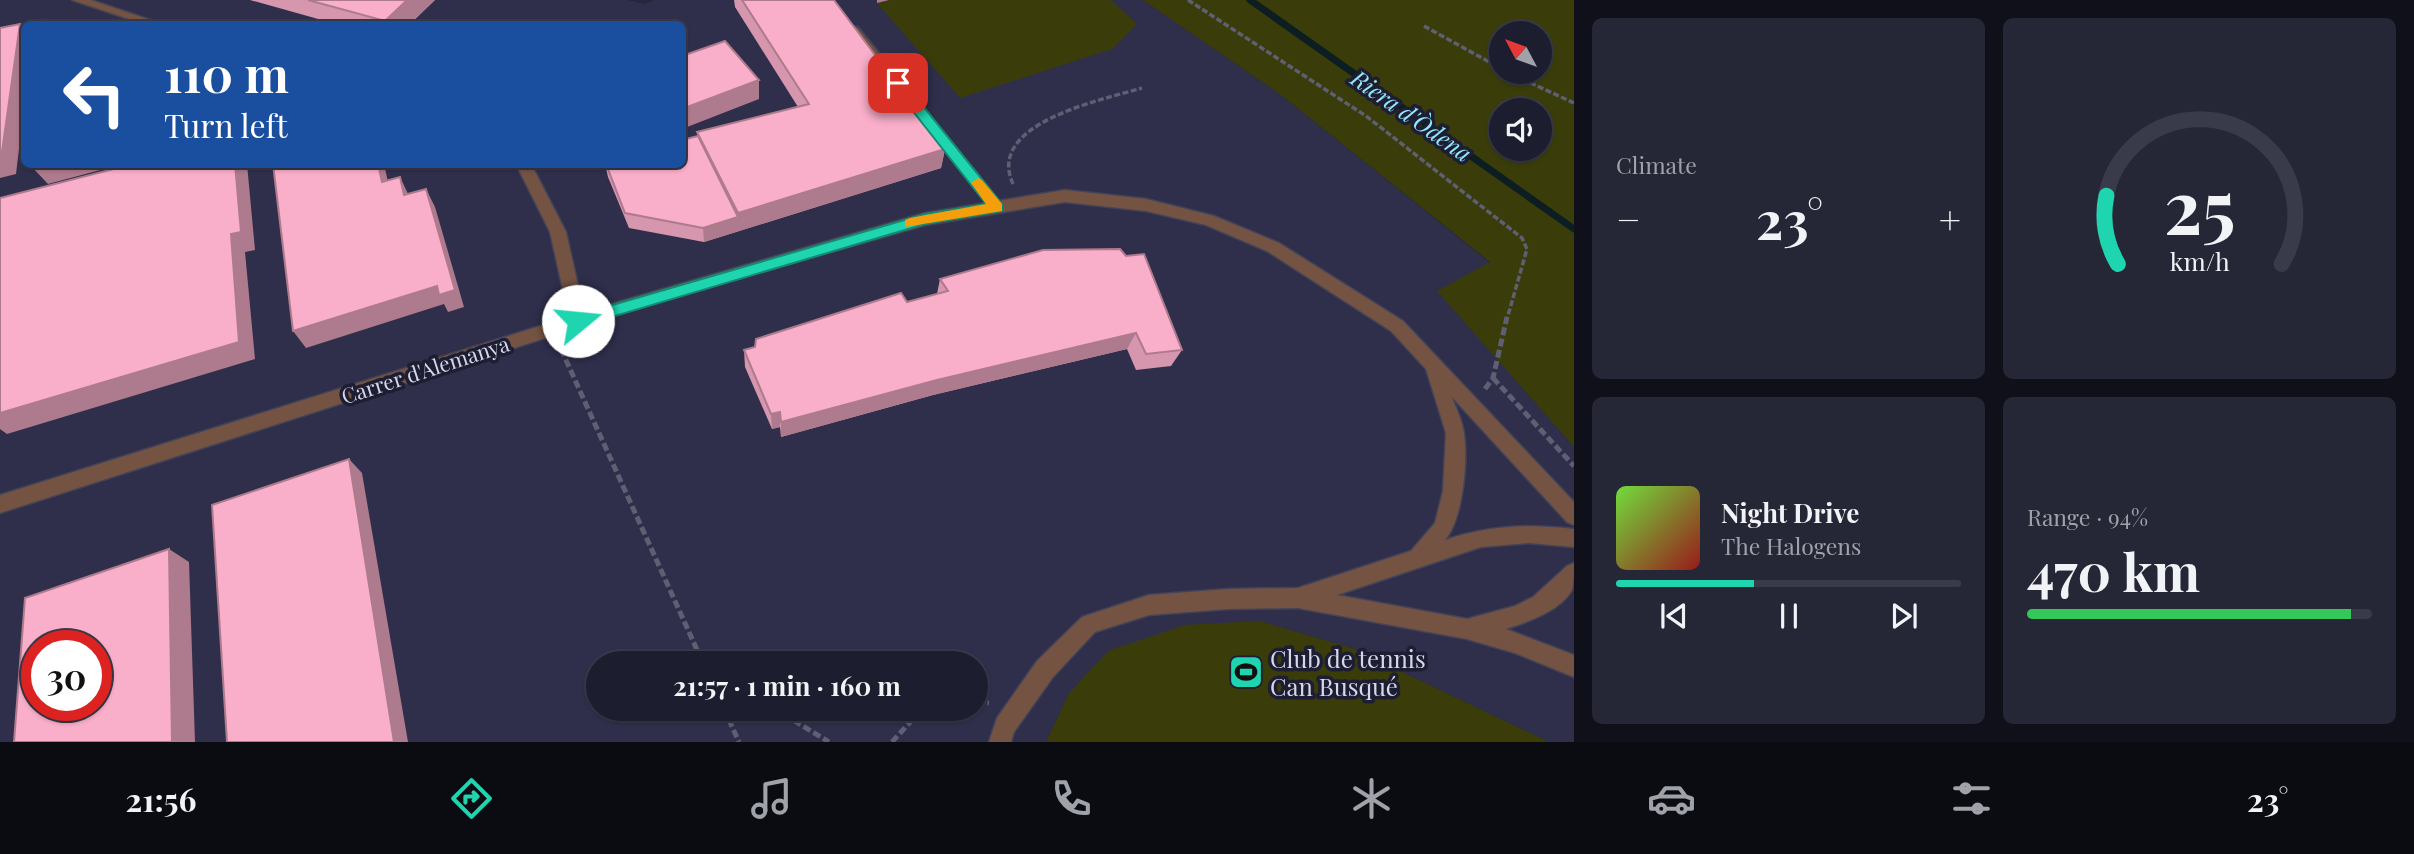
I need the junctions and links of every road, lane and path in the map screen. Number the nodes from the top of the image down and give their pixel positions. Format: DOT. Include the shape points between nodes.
graph roads {
  1 [pos="78,0"];
  2 [pos="1188,0"];
  3 [pos="146,21"];
  4 [pos="849,22"];
  5 [pos="1424,26"];
  6 [pos="1489,62"];
  7 [pos="1533,84"];
  8 [pos="1142,88"];
  9 [pos="1574,103"];
  10 [pos="527,168"];
  11 [pos="1021,203"];
  12 [pos="997,207"];
  13 [pos="578,321"];
  14 [pos="552,329"];
  15 [pos="1431,362"];
  16 [pos="1493,378"];
  17 [pos="1472,407"];
  18 [pos="1574,466"];
  19 [pos="0,504"];
  20 [pos="1574,516"];
  21 [pos="1574,538"];
  22 [pos="1417,559"];
  23 [pos="1574,573"];
  24 [pos="1298,598"];
  25 [pos="1467,629"];
  26 [pos="698,651"];
  27 [pos="1574,666"];
  28 [pos="730,721"];
  29 [pos="795,721"];
  30 [pos="911,721"];
  31 [pos="739,742"];
  32 [pos="829,742"];
  33 [pos="892,742"];
  34 [pos="1000,742"];
  1 -- 3 [label="street"];
  2 -- 16 [label="path" via="1366,116 1522,238 1527,250"];
  4 -- 12 [label="lane"];
  5 -- 6 [label="path"];
  7 -- 9 [label="path"];
  8 -- 11 [label="path" via="1056,117 1024,134 1009,151 1007,170"];
  10 -- 13 [label="street" via="558,232"];
  11 -- 12 [label="street, Carrer d'Alemanya"];
  11 -- 15 [label="street, Carrer d'Alemanya" via="1065,197 1146,205 1209,220 1273,247 1335,285 1397,326"];
  12 -- 13 [label="street, Carrer d'Alemanya" via="925,219"];
  13 -- 14 [label="street, Carrer d'Alemanya"];
  14 -- 19 [label="street, Carrer d'Alemanya"];
  14 -- 26 [label="path"];
  15 -- 17 [label="street, Carrer d'Alemanya"];
  15 -- 22 [label="street, Carrer d'Alemanya" via="1455,433 1452,491 1443,528"];
  16 -- 17 [label="path"];
  16 -- 18 [label="path"];
  17 -- 20 [label="street, Carrer d'Alemanya"];
  21 -- 22 [label="street" via="1529,534 1481,538"];
  22 -- 24 [label="street"];
  23 -- 25 [label="street" via="1548,602"];
  24 -- 25 [label="street"];
  24 -- 34 [label="street" via="1149,605 1089,624 1045,668 1005,726"];
  25 -- 27 [label="street"];
  28 -- 31 [label="path"];
  29 -- 32 [label="path"];
  30 -- 33 [label="path"];
}
